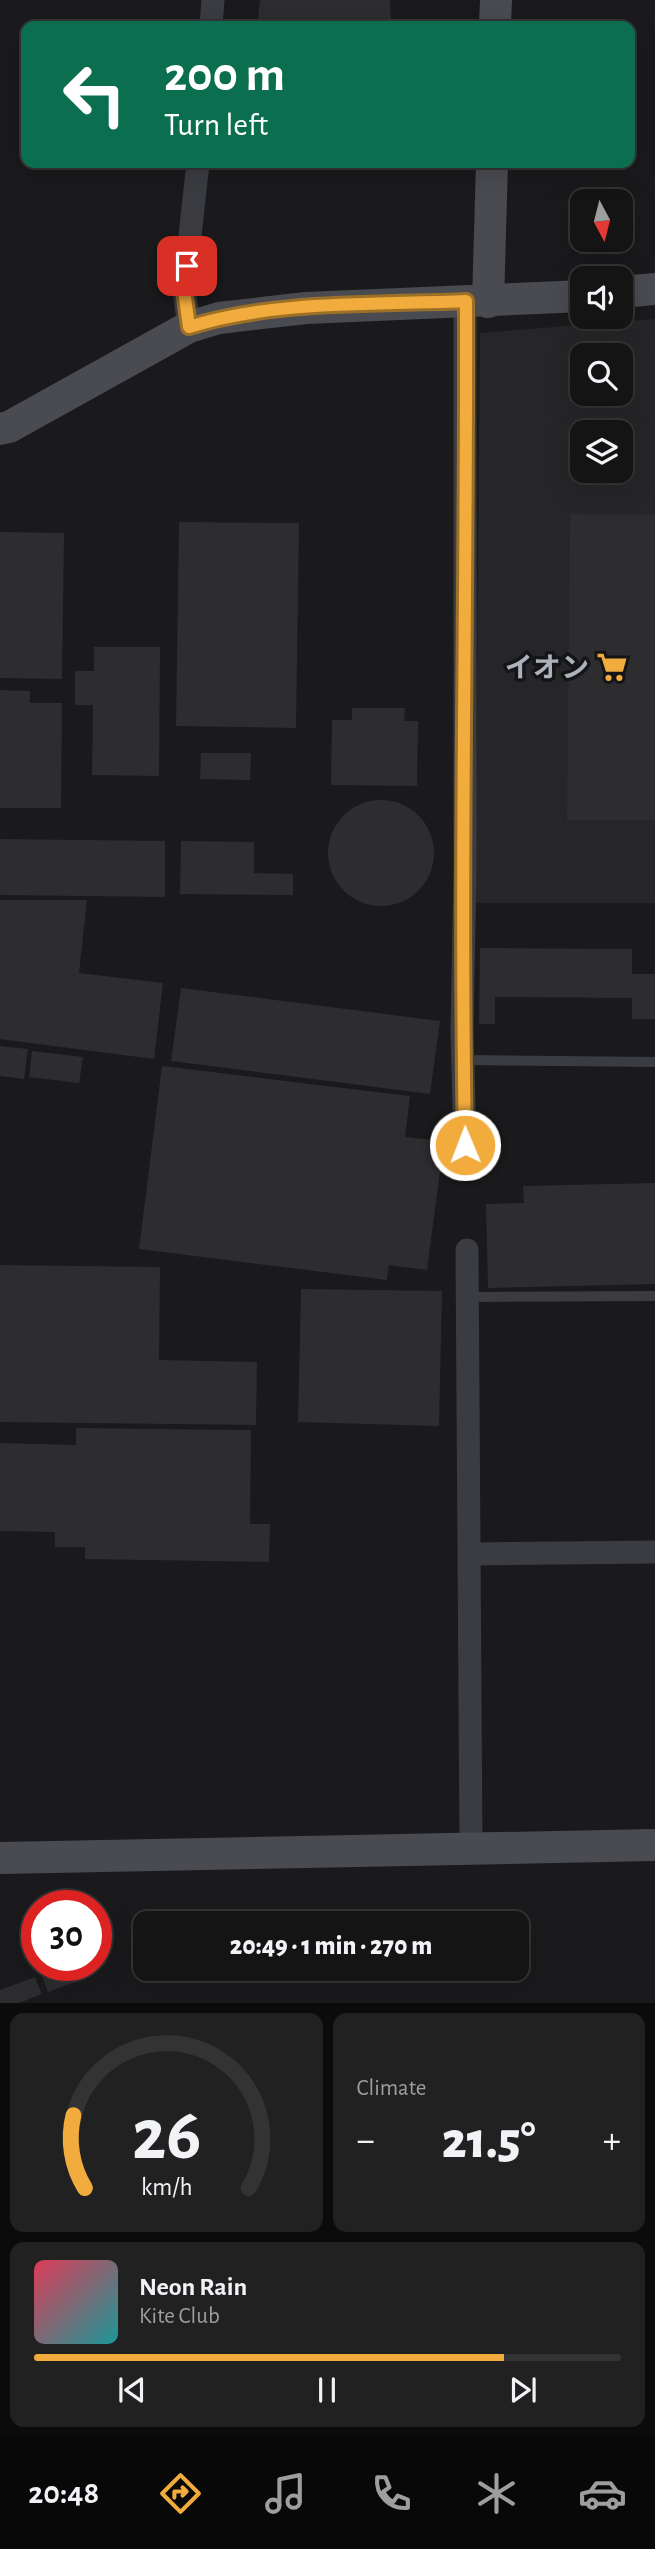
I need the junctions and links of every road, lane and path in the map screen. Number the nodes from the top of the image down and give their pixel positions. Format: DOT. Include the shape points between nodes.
graph roads {
  1 [pos="213,0"];
  2 [pos="496,0"];
  3 [pos="211,21"];
  4 [pos="495,21"];
  5 [pos="197,168"];
  6 [pos="491,168"];
  7 [pos="655,289"];
  8 [pos="633,291"];
  9 [pos="570,297"];
  10 [pos="477,301"];
  11 [pos="189,327"];
  12 [pos="0,429"];
  13 [pos="463,1060"];
  14 [pos="655,1062"];
  15 [pos="465,1145"];
  16 [pos="467,1250"];
  17 [pos="655,1296"];
  18 [pos="468,1297"];
  19 [pos="655,1552"];
  20 [pos="470,1554"];
  21 [pos="655,1845"];
  22 [pos="471,1847"];
  23 [pos="0,1858"];
  1 -- 3 [label="street"];
  2 -- 4 [label="street"];
  5 -- 11 [label="street" via="184,290"];
  6 -- 10 [label="street"];
  7 -- 8 [label="street"];
  9 -- 10 [label="street"];
  10 -- 11 [label="street" via="306,308 219,318"];
  10 -- 13 [label="street"];
  11 -- 12 [label="street"];
  13 -- 14 [label="lane"];
  13 -- 15 [label="street"];
  16 -- 18 [label="street"];
  17 -- 18 [label="lane"];
  18 -- 20 [label="street"];
  19 -- 20 [label="street"];
  20 -- 22 [label="street"];
  21 -- 22 [label="street"];
  22 -- 23 [label="street"];
}
